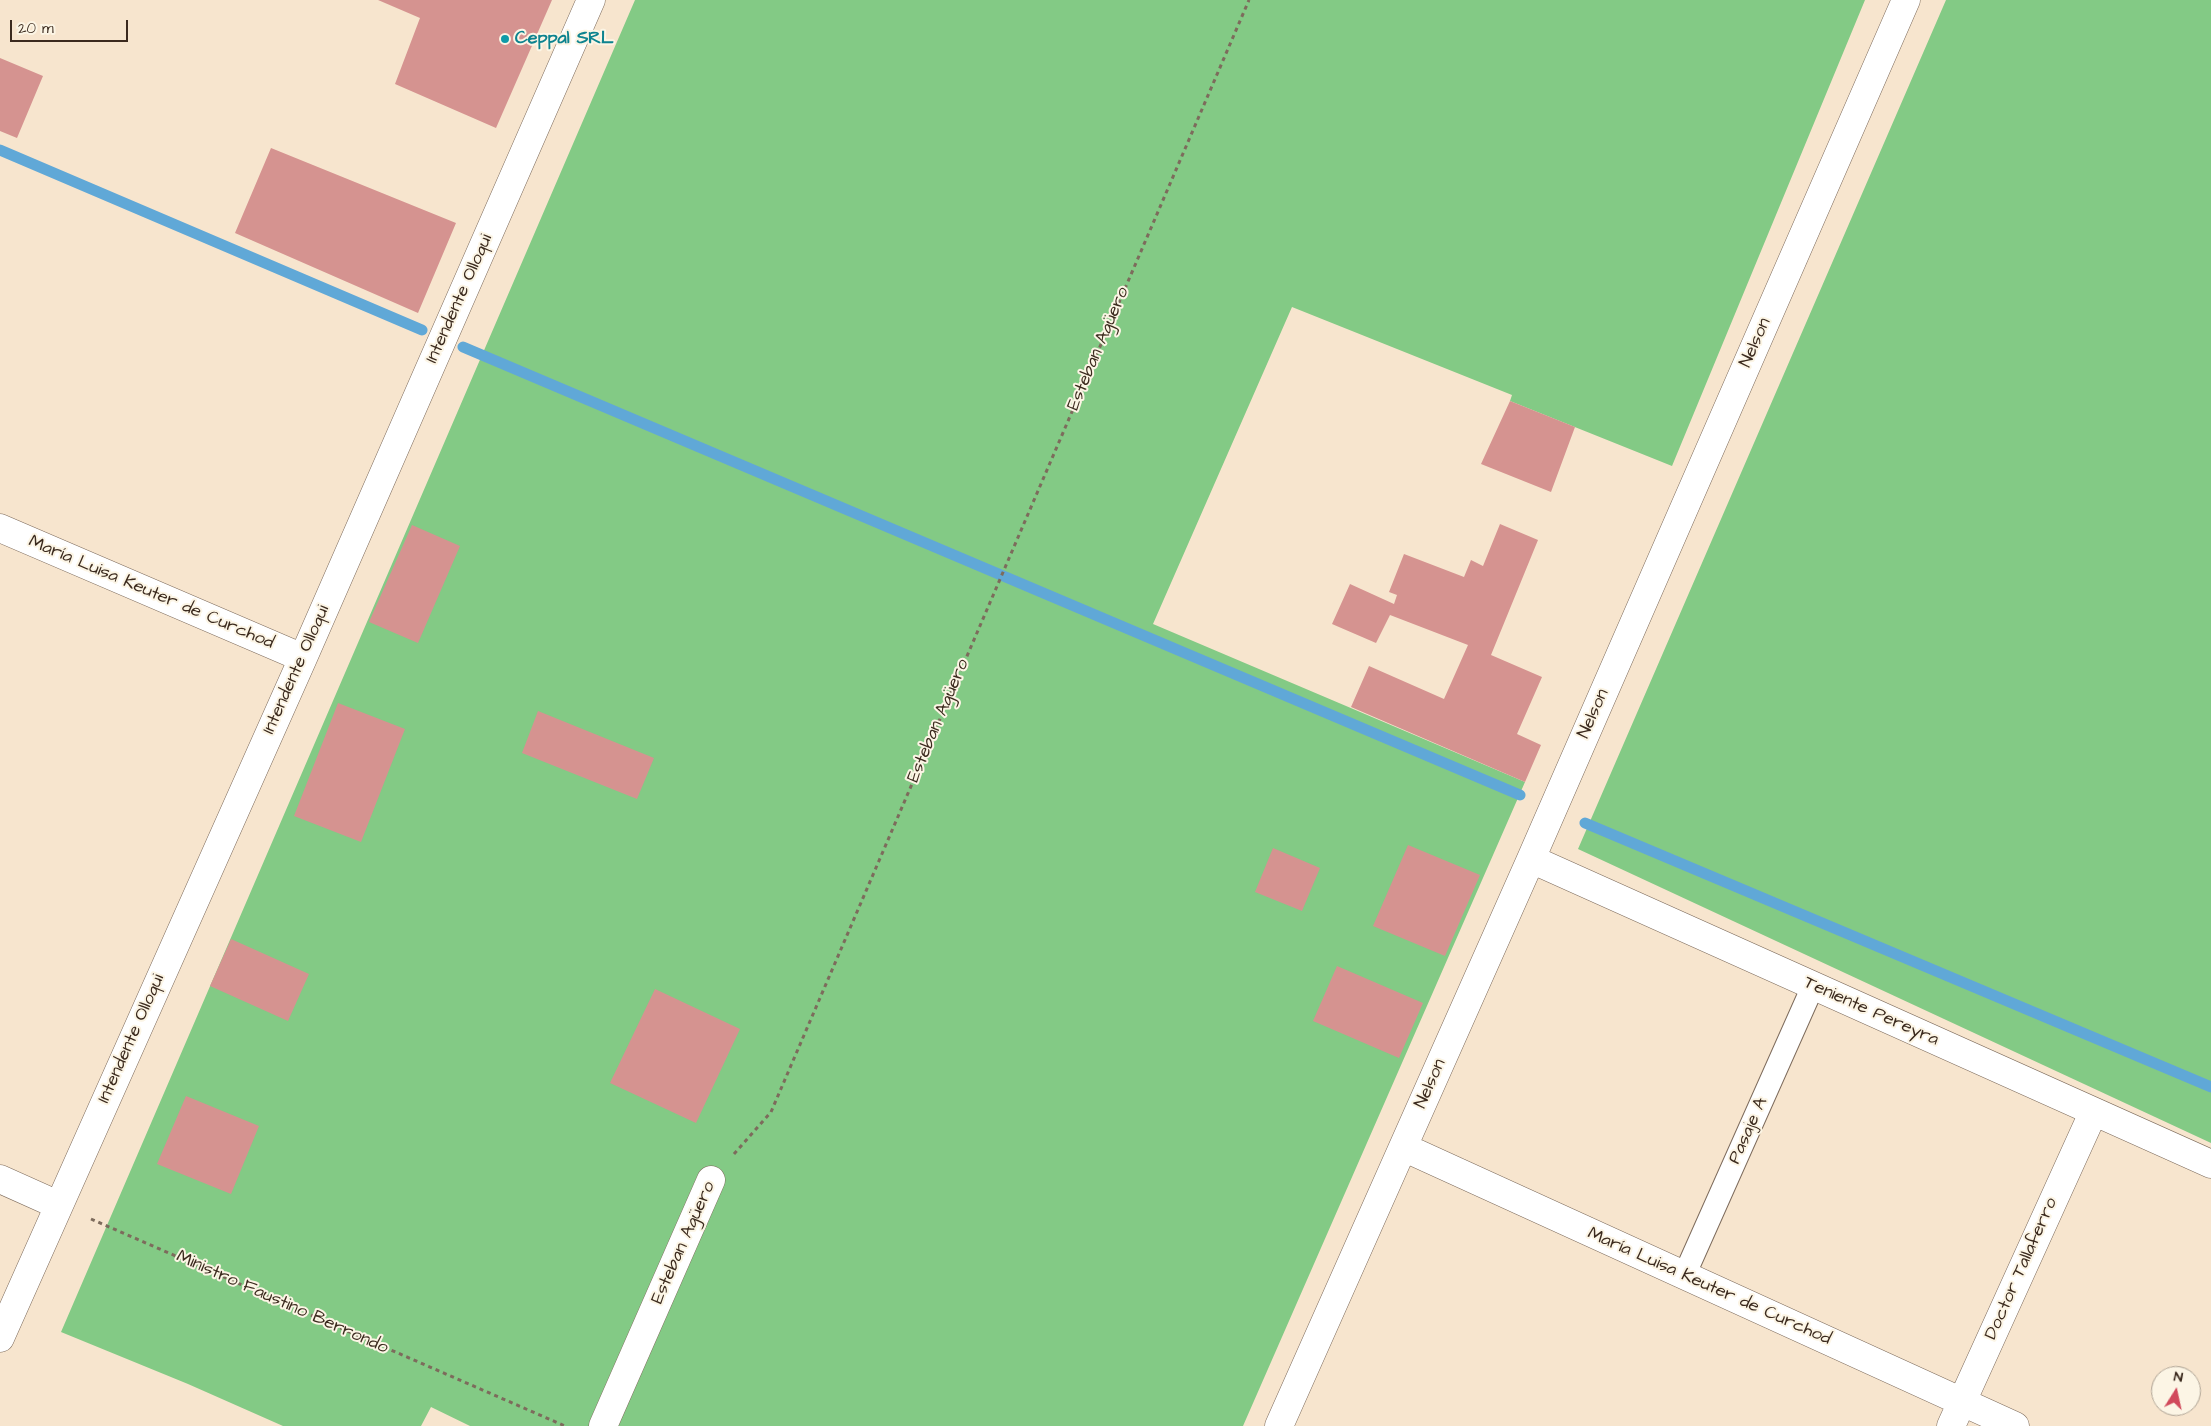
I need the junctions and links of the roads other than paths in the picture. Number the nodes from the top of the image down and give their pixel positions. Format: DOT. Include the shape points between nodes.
graph roads {
  1 [pos="591,0"];
  2 [pos="1906,0"];
  3 [pos="0,528"];
  4 [pos="302,658"];
  5 [pos="1530,859"];
  6 [pos="1813,986"];
  7 [pos="2094,1112"];
  8 [pos="1403,1147"];
  9 [pos="2211,1164"];
  10 [pos="0,1179"];
  11 [pos="711,1180"];
  12 [pos="58,1205"];
  13 [pos="1684,1276"];
  14 [pos="0,1338"];
  15 [pos="1962,1402"];
  16 [pos="603,1426"];
  17 [pos="1279,1426"];
  18 [pos="1951,1426"];
  19 [pos="2015,1426"];
  1 -- 4 [label="street, Intendente Olloqui"];
  2 -- 5 [label="street, Nelson"];
  3 -- 4 [label="street, María Luisa Keuter de Curchod"];
  4 -- 12 [label="street, Intendente Olloqui"];
  5 -- 6 [label="street, Teniente Pereyra"];
  5 -- 8 [label="street, Nelson"];
  6 -- 7 [label="street, Teniente Pereyra"];
  6 -- 13 [label="lane, Pasaje A"];
  7 -- 9 [label="street, Teniente Pereyra"];
  7 -- 15 [label="street, Doctor Tallaferro"];
  8 -- 13 [label="street, María Luisa Keuter de Curchod"];
  8 -- 17 [label="street, Nelson"];
  10 -- 12 [label="street"];
  11 -- 16 [label="street, Esteban Agüero"];
  12 -- 14 [label="street, Intendente Olloqui"];
  13 -- 15 [label="street, María Luisa Keuter de Curchod"];
  15 -- 18 [label="street, Doctor Tallaferro"];
  15 -- 19 [label="street, María Luisa Keuter de Curchod"];
}
